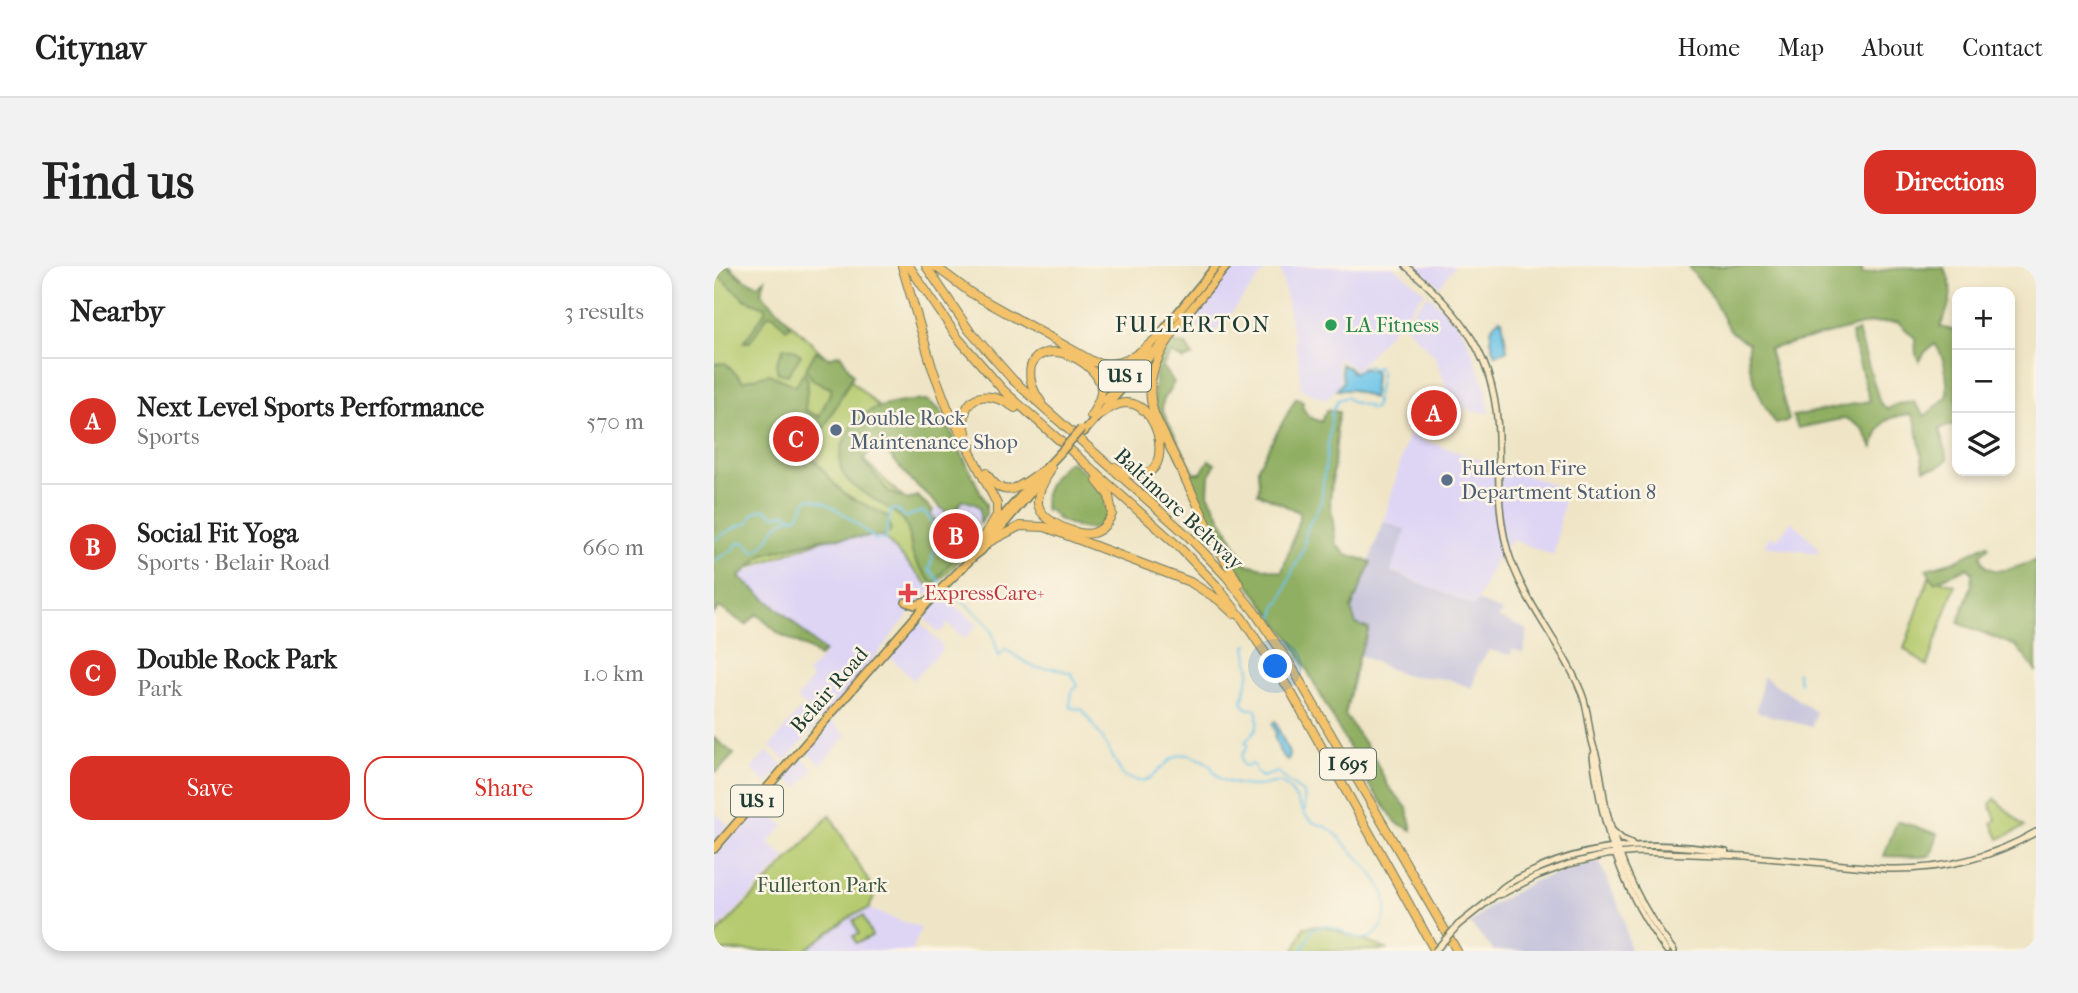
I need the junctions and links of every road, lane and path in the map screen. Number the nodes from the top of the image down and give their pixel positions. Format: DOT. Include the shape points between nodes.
graph roads {
  1 [pos="902,266"];
  2 [pos="909,266"];
  3 [pos="926,266"];
  4 [pos="935,266"];
  5 [pos="1216,266"];
  6 [pos="1227,266"];
  7 [pos="1406,266"];
  8 [pos="1182,320"];
  9 [pos="1159,336"];
  10 [pos="1051,415"];
  11 [pos="1094,417"];
  12 [pos="1042,427"];
  13 [pos="1093,453"];
  14 [pos="1079,460"];
  15 [pos="1048,469"];
  16 [pos="986,540"];
  17 [pos="929,601"];
  18 [pos="906,602"];
  19 [pos="1254,611"];
  20 [pos="1304,717"];
  21 [pos="1595,752"];
  22 [pos="1612,830"];
  23 [pos="2036,832"];
  24 [pos="1641,844"];
  25 [pos="714,849"];
  26 [pos="1615,850"];
  27 [pos="1745,856"];
  28 [pos="1435,951"];
  29 [pos="1457,951"];
  30 [pos="1667,951"];
  31 [pos="1674,951"];
  1 -- 16 [label="highway" via="945,402 997,504"];
  2 -- 12 [label="highway, Baltimore Beltway / I 695" via="971,355"];
  3 -- 10 [label="highway, Baltimore Beltway / I 695" via="982,346"];
  4 -- 9 [label="highway" via="980,299 1094,362 1124,362"];
  5 -- 9 [label="main road, Belair Road / US 1"];
  6 -- 8 [label="main road, Belair Road / US 1"];
  7 -- 21 [label="main road" via="1457,315 1485,366 1497,419 1499,502 1508,549 1523,589 1581,691"];
  8 -- 11 [label="main road, Belair Road / US 1"];
  8 -- 19 [label="highway" via="1152,369 1153,410"];
  9 -- 11 [label="main road, Belair Road / US 1"];
  10 -- 11 [label="highway" via="1033,390 1029,375 1037,359 1055,352 1089,367 1098,377 1100,395"];
  10 -- 13 [label="highway, Baltimore Beltway / I 695"];
  11 -- 13 [label="highway" via="1118,404 1136,405 1148,416 1161,452 1150,470 1135,475"];
  11 -- 15 [label="main road, Belair Road / US 1, bridge"];
  12 -- 14 [label="highway, Baltimore Beltway / I 695"];
  12 -- 15 [label="highway" via="990,396 973,401 963,419 990,480 999,486 1021,487"];
  13 -- 19 [label="highway, Baltimore Beltway / I 695" via="1188,536"];
  14 -- 15 [label="highway" via="1107,492 1112,506 1108,522 1095,533 1057,525 1042,513 1039,491"];
  14 -- 20 [label="highway, Baltimore Beltway / I 695" via="1216,585 1264,649"];
  15 -- 16 [label="main road, Belair Road / US 1"];
  16 -- 17 [label="main road, Belair Road / US 1"];
  16 -- 20 [label="highway" via="1020,526 1045,527 1199,587 1239,620"];
  17 -- 18 [label="main road"];
  17 -- 25 [label="main road, Belair Road / US 1"];
  19 -- 29 [label="highway, Baltimore Beltway / I 695" via="1290,664"];
  20 -- 28 [label="highway, Baltimore Beltway / I 695"];
  21 -- 22 [label="main road"];
  21 -- 26 [label="main road" via="1598,793"];
  22 -- 24 [label="main road" via="1626,842"];
  22 -- 26 [label="main road"];
  23 -- 27 [label="main road" via="1978,858 1920,869"];
  24 -- 26 [label="main road"];
  24 -- 27 [label="main road"];
  26 -- 27 [label="main road"];
  26 -- 28 [label="main road, bridge" via="1546,869 1496,895 1458,925"];
  26 -- 30 [label="main road" via="1637,905"];
  26 -- 31 [label="main road"];
}
